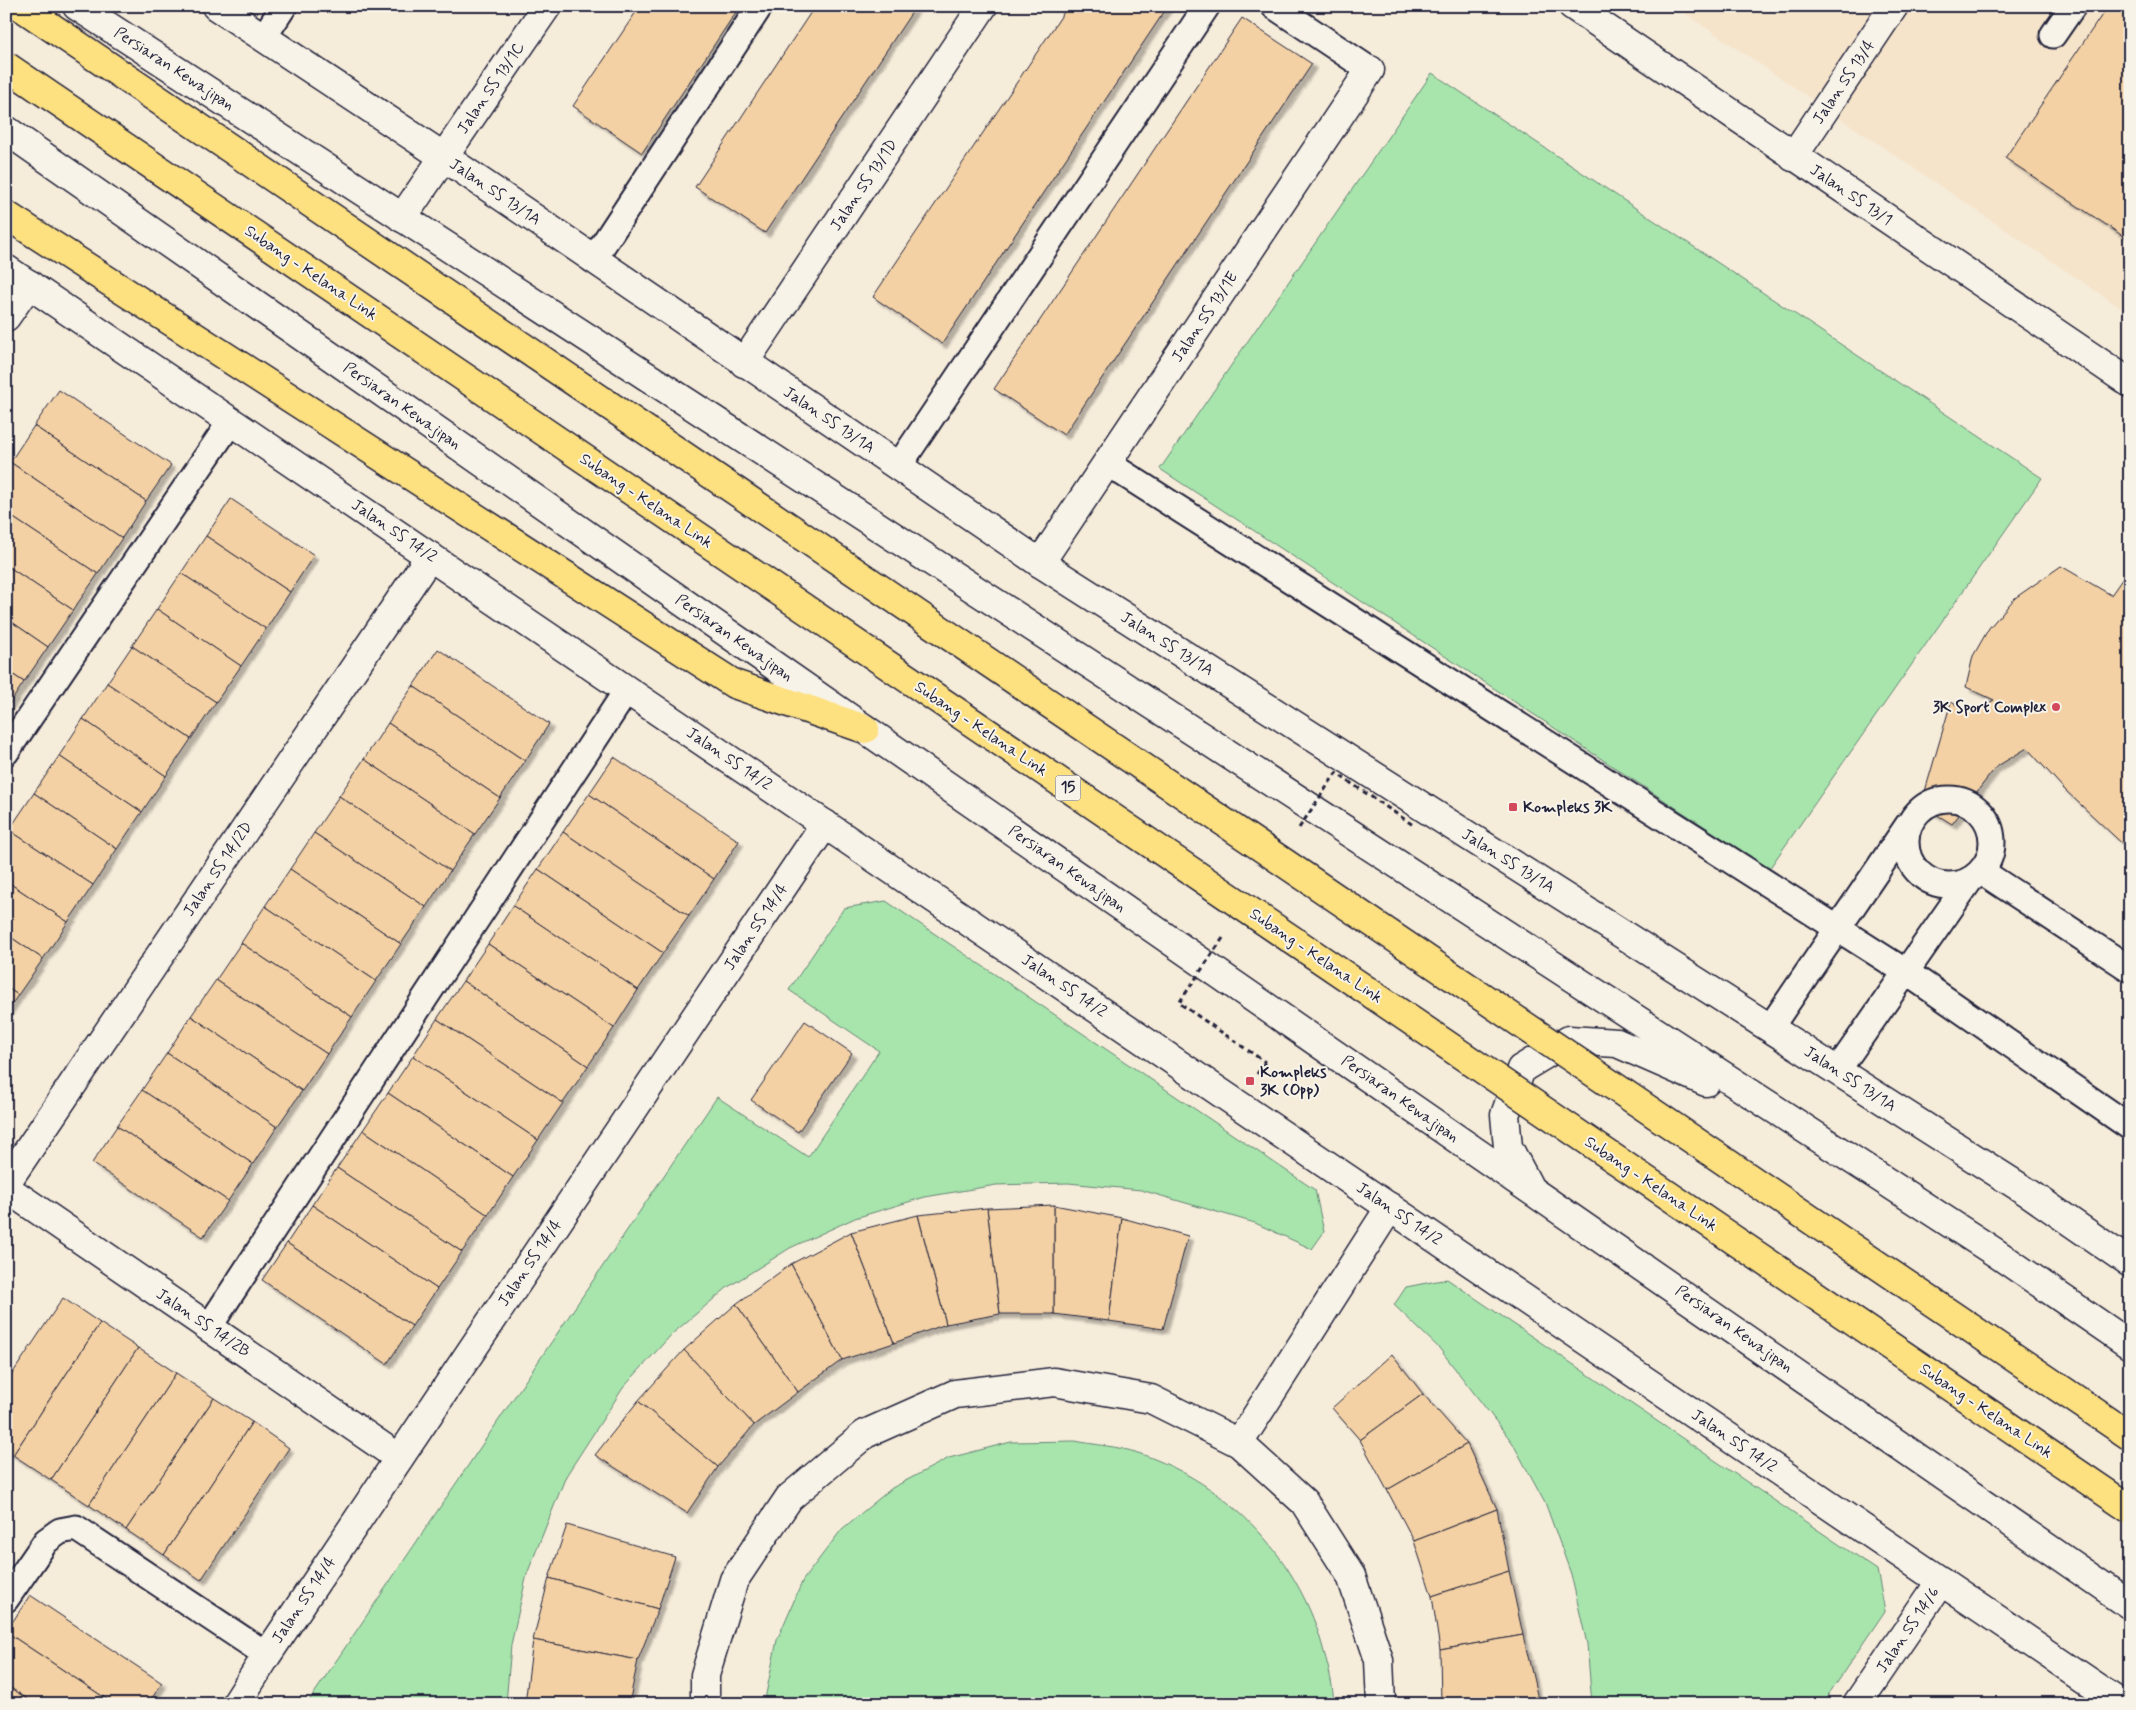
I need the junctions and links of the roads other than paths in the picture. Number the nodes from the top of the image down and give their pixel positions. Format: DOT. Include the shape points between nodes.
graph roads {
  1 [pos="20,6"];
  2 [pos="77,6"];
  3 [pos="216,6"];
  4 [pos="284,6"];
  5 [pos="547,6"];
  6 [pos="760,6"];
  7 [pos="983,6"];
  8 [pos="1207,6"];
  9 [pos="1274,6"];
  10 [pos="1573,6"];
  11 [pos="1894,6"];
  12 [pos="2072,6"];
  13 [pos="2053,35"];
  14 [pos="263,38"];
  15 [pos="6,66"];
  16 [pos="1370,70"];
  17 [pos="6,130"];
  18 [pos="444,157"];
  19 [pos="1794,157"];
  20 [pos="6,215"];
  21 [pos="402,218"];
  22 [pos="594,260"];
  23 [pos="6,269"];
  24 [pos="29,284"];
  25 [pos="6,317"];
  26 [pos="744,363"];
  27 [pos="2130,382"];
  28 [pos="231,421"];
  29 [pos="1106,463"];
  30 [pos="898,467"];
  31 [pos="430,556"];
  32 [pos="1040,563"];
  33 [pos="627,690"];
  34 [pos="865,729"];
  35 [pos="6,752"];
  36 [pos="1910,823"];
  37 [pos="825,824"];
  38 [pos="1975,876"];
  39 [pos="1839,928"];
  40 [pos="2130,969"];
  41 [pos="1906,972"];
  42 [pos="1770,1028"];
  43 [pos="1836,1071"];
  44 [pos="1800,1126"];
  45 [pos="2130,1128"];
  46 [pos="6,1183"];
  47 [pos="6,1188"];
  48 [pos="1530,1188"];
  49 [pos="1390,1207"];
  50 [pos="2130,1263"];
  51 [pos="209,1327"];
  52 [pos="2130,1345"];
  53 [pos="2130,1436"];
  54 [pos="1239,1443"];
  55 [pos="399,1458"];
  56 [pos="2130,1509"];
  57 [pos="1941,1581"];
  58 [pos="6,1599"];
  59 [pos="2130,1605"];
  60 [pos="267,1655"];
  61 [pos="236,1704"];
  62 [pos="705,1704"];
  63 [pos="1381,1704"];
  64 [pos="1858,1704"];
  65 [pos="2122,1704"];
  1 -- 53 [label="main road, bridge"];
  2 -- 21 [label="street, Persiaran Kewajipan"];
  3 -- 14 [label="street, Jalan SS 13/1A"];
  4 -- 14 [label="lane"];
  5 -- 18 [label="street, Jalan SS 13/1C"];
  6 -- 22 [label="lane"];
  7 -- 26 [label="street, Jalan SS 13/1D"];
  8 -- 30 [label="lane"];
  9 -- 16 [label="lane"];
  10 -- 19 [label="street, Jalan SS 13/1"];
  11 -- 19 [label="street, Jalan SS 13/4"];
  12 -- 13 [label="lane"];
  14 -- 18 [label="street, Jalan SS 13/1A"];
  15 -- 56 [label="main road, Subang - Kelana Link / 15, bridge"];
  16 -- 29 [label="street, Jalan SS 13/1E"];
  17 -- 34 [label="street, Persiaran Kewajipan"];
  18 -- 21 [label="street, Jalan SS 13/1C"];
  18 -- 22 [label="street, Jalan SS 13/1A"];
  19 -- 27 [label="street, Jalan SS 13/1"];
  20 -- 34 [label="main road" via="734,684"];
  21 -- 44 [label="street, Persiaran Kewajipan"];
  22 -- 26 [label="street, Jalan SS 13/1A"];
  23 -- 24 [label="street, Jalan SS 14/2"];
  24 -- 25 [label="street"];
  24 -- 28 [label="street, Jalan SS 14/2"];
  26 -- 30 [label="street, Jalan SS 13/1A"];
  28 -- 31 [label="street, Jalan SS 14/2"];
  28 -- 35 [label="lane"];
  29 -- 32 [label="street, Jalan SS 13/1E"];
  29 -- 39 [label="lane"];
  30 -- 32 [label="street, Jalan SS 13/1A"];
  31 -- 33 [label="street, Jalan SS 14/2"];
  31 -- 46 [label="street, Jalan SS 14/2D"];
  32 -- 42 [label="street, Jalan SS 13/1A"];
  33 -- 37 [label="street, Jalan SS 14/2"];
  33 -- 51 [label="lane"];
  34 -- 48 [label="street, Persiaran Kewajipan"];
  36 -- 38 [label="lane" via="1906,850 1919,873 1943,885 1957,884"];
  36 -- 38 [label="lane" via="1919,810 1946,798 1974,806 1985,817 1992,845 1988,860"];
  36 -- 39 [label="lane"];
  37 -- 49 [label="street, Jalan SS 14/2"];
  37 -- 55 [label="street, Jalan SS 14/4"];
  38 -- 40 [label="lane"];
  38 -- 41 [label="lane"];
  39 -- 41 [label="lane"];
  39 -- 42 [label="lane"];
  41 -- 43 [label="lane"];
  41 -- 45 [label="lane"];
  42 -- 43 [label="street, Jalan SS 13/1A"];
  43 -- 50 [label="street, Jalan SS 13/1A" via="2032,1195"];
  44 -- 48 [label="street" via="1661,1060 1617,1043 1569,1040 1521,1069 1505,1115 1508,1147"];
  44 -- 52 [label="street, Persiaran Kewajipan" via="1996,1253"];
  47 -- 51 [label="street, Jalan SS 14/2B"];
  48 -- 59 [label="street, Persiaran Kewajipan"];
  49 -- 54 [label="street"];
  49 -- 57 [label="street, Jalan SS 14/2"];
  51 -- 55 [label="street, Jalan SS 14/2B"];
  54 -- 62 [label="street" via="1151,1399 1054,1382 956,1394 865,1434 789,1498 734,1580 705,1675"];
  54 -- 63 [label="street" via="1304,1502 1351,1576 1379,1660"];
  55 -- 60 [label="street, Jalan SS 14/4"];
  57 -- 64 [label="street, Jalan SS 14/6"];
  57 -- 65 [label="street, Jalan SS 14/2"];
  58 -- 60 [label="lane" via="46,1541 60,1531 76,1528"];
  60 -- 61 [label="street, Jalan SS 14/4"];
}
